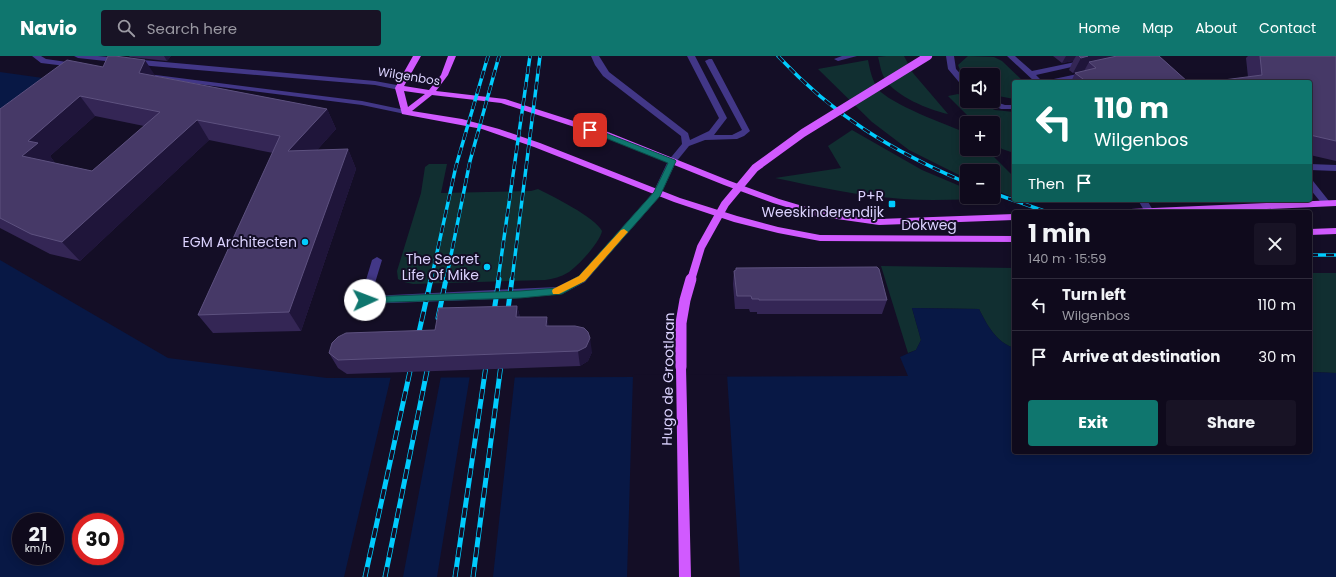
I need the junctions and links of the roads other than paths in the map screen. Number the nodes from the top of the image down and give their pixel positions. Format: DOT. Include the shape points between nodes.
graph roads {
  1 [pos="36,56"];
  2 [pos="78,56"];
  3 [pos="417,56"];
  4 [pos="452,56"];
  5 [pos="595,56"];
  6 [pos="691,56"];
  7 [pos="853,56"];
  8 [pos="928,56"];
  9 [pos="950,56"];
  10 [pos="1011,56"];
  11 [pos="98,57"];
  12 [pos="184,59"];
  13 [pos="838,59"];
  14 [pos="1095,60"];
  15 [pos="709,61"];
  16 [pos="179,67"];
  17 [pos="1096,72"];
  18 [pos="138,74"];
  19 [pos="1030,74"];
  20 [pos="960,79"];
  21 [pos="1037,80"];
  22 [pos="1058,80"];
  23 [pos="399,88"];
  24 [pos="432,93"];
  25 [pos="1000,106"];
  26 [pos="1012,107"];
  27 [pos="405,112"];
  28 [pos="706,138"];
  29 [pos="686,144"];
  30 [pos="672,161"];
  31 [pos="1312,167"];
  32 [pos="1336,168"];
  33 [pos="1312,186"];
  34 [pos="657,194"];
  35 [pos="1336,203"];
  36 [pos="1326,204"];
  37 [pos="1194,210"];
  38 [pos="1012,217"];
  39 [pos="1336,231"];
  40 [pos="1312,232"];
  41 [pos="1012,238"];
  42 [pos="377,260"];
  43 [pos="685,577"];
  1 -- 11 [label="street" via="44,61 85,67"];
  2 -- 11 [label="street, Wilgenbos"];
  3 -- 23 [label="main road"];
  4 -- 24 [label="main road" via="447,72"];
  5 -- 29 [label="street" via="606,74 685,136"];
  6 -- 28 [label="street" via="723,118 718,128"];
  7 -- 13 [label="street"];
  8 -- 43 [label="main road, Hugo de Grootlaan, bridge" via="803,133 755,168 725,204 701,247 681,323"];
  9 -- 20 [label="street" via="952,70"];
  10 -- 19 [label="street"];
  11 -- 16 [label="street, Wilgenbos"];
  12 -- 16 [label="street"];
  14 -- 19 [label="street"];
  15 -- 28 [label="street" via="746,131 732,137"];
  16 -- 23 [label="street, Wilgenbos" via="375,83"];
  17 -- 22 [label="street"];
  18 -- 27 [label="street" via="362,103"];
  19 -- 21 [label="street"];
  23 -- 24 [label="main road, Wilgenbos"];
  23 -- 27 [label="main road"];
  24 -- 27 [label="main road"];
  24 -- 30 [label="main road, Wilgenbos" via="502,101 605,134"];
  25 -- 26 [label="street"];
  27 -- 34 [label="main road" via="495,130 559,153"];
  28 -- 29 [label="street"];
  29 -- 30 [label="street"];
  30 -- 34 [label="street"];
  30 -- 38 [label="main road, Dokweg" via="776,201 848,219 894,222"];
  31 -- 32 [label="street"];
  33 -- 36 [label="street"];
  34 -- 41 [label="main road, Dokweg" via="731,218 820,238"];
  34 -- 42 [label="street" via="582,279 559,291 365,300"];
  35 -- 36 [label="main road"];
  36 -- 37 [label="main road"];
  39 -- 40 [label="main road"];
}
